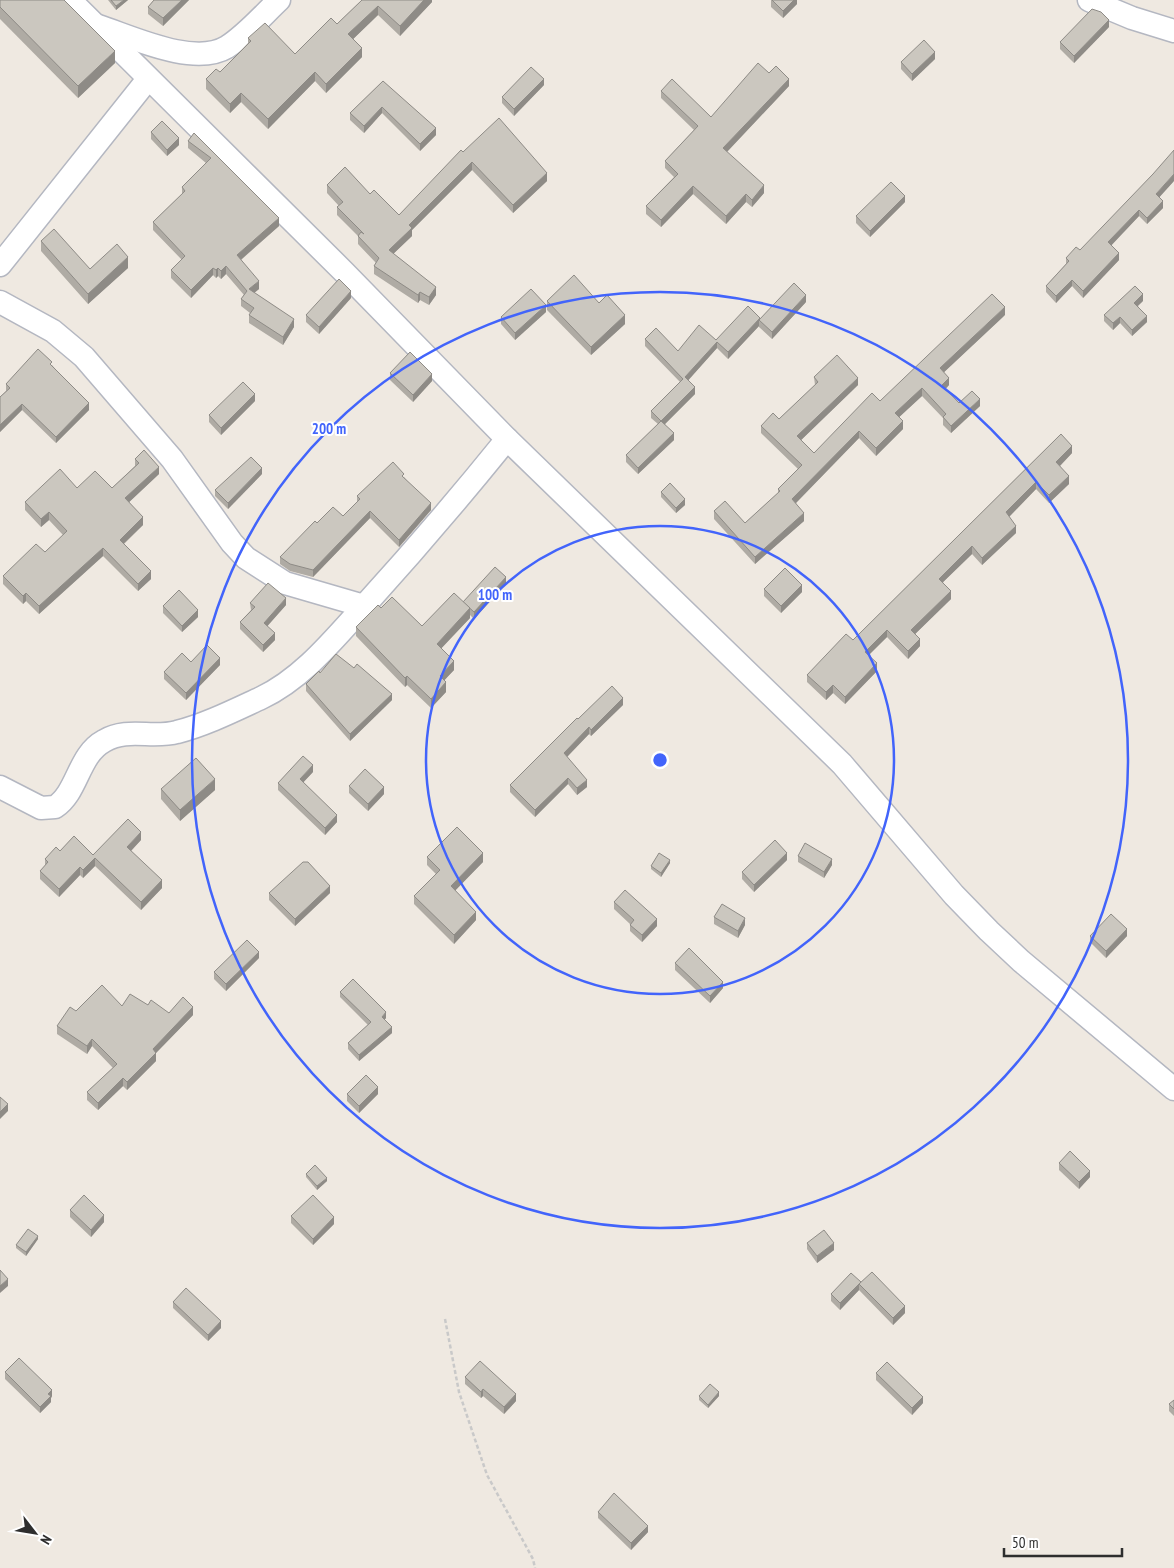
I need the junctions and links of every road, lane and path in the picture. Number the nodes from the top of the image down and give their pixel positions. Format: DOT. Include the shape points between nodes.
graph roads {
  1 [pos="70,0"];
  2 [pos="279,0"];
  3 [pos="1089,0"];
  4 [pos="94,25"];
  5 [pos="1174,31"];
  6 [pos="148,79"];
  7 [pos="0,265"];
  8 [pos="0,302"];
  9 [pos="507,439"];
  10 [pos="364,606"];
  11 [pos="0,787"];
  12 [pos="1174,1089"];
  13 [pos="445,1319"];
  14 [pos="535,1568"];
  1 -- 4 [label="street"];
  2 -- 4 [label="street" via="236,41 223,49 203,54 183,53"];
  3 -- 5 [label="street"];
  4 -- 6 [label="street"];
  6 -- 7 [label="street"];
  6 -- 9 [label="street" via="344,272"];
  8 -- 10 [label="street" via="53,331 84,357 172,460 232,544 246,558 285,583"];
  9 -- 10 [label="street"];
  9 -- 12 [label="street" via="842,764 989,931"];
  10 -- 11 [label="street" via="314,659 270,693 178,732 118,734 102,742 84,762 65,797 55,807 41,808"];
  13 -- 14 [label="path" via="459,1392 488,1475"];
}
